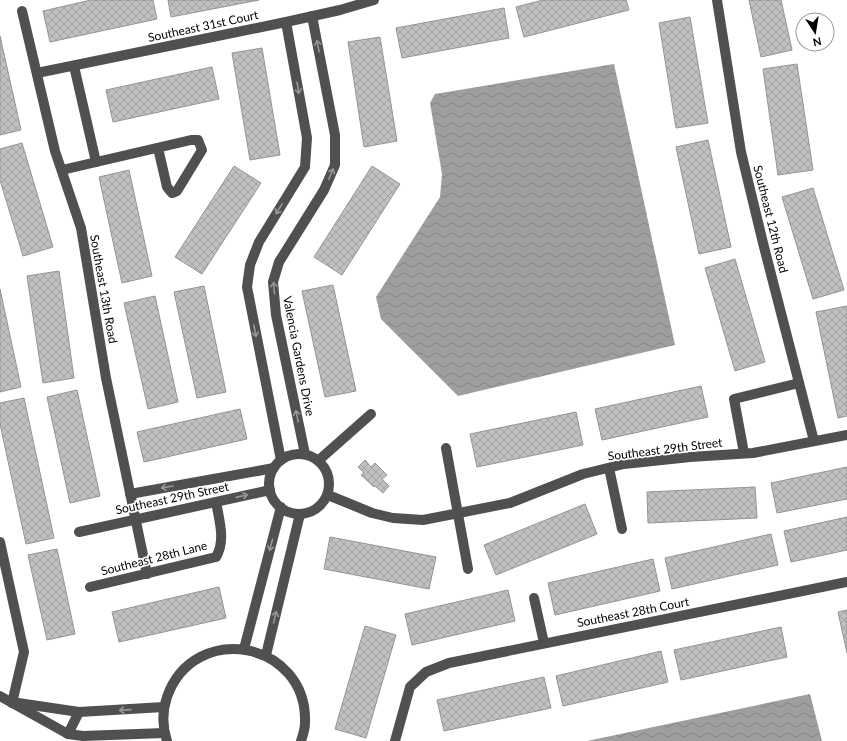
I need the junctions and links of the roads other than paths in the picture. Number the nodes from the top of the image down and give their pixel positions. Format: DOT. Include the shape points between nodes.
graph roads {
  1 [pos="374,0"];
  2 [pos="717,0"];
  3 [pos="22,11"];
  4 [pos="312,16"];
  5 [pos="286,22"];
  6 [pos="74,66"];
  7 [pos="37,73"];
  8 [pos="158,148"];
  9 [pos="96,162"];
  10 [pos="62,170"];
  11 [pos="799,383"];
  12 [pos="371,414"];
  13 [pos="847,435"];
  14 [pos="814,441"];
  15 [pos="446,448"];
  16 [pos="744,453"];
  17 [pos="305,454"];
  18 [pos="281,460"];
  19 [pos="319,460"];
  20 [pos="274,468"];
  21 [pos="609,468"];
  22 [pos="270,490"];
  23 [pos="130,494"];
  24 [pos="328,495"];
  25 [pos="216,502"];
  26 [pos="281,507"];
  27 [pos="458,513"];
  28 [pos="300,514"];
  29 [pos="136,519"];
  30 [pos="622,530"];
  31 [pos="79,532"];
  32 [pos="0,542"];
  33 [pos="468,569"];
  34 [pos="147,574"];
  35 [pos="847,582"];
  36 [pos="90,587"];
  37 [pos="534,598"];
  38 [pos="544,643"];
  39 [pos="244,649"];
  40 [pos="266,655"];
  41 [pos="0,696"];
  42 [pos="12,703"];
  43 [pos="164,706"];
  44 [pos="79,712"];
  45 [pos="68,734"];
  46 [pos="165,737"];
  47 [pos="301,741"];
  48 [pos="395,741"];
  1 -- 4 [label="street, Southeast 31st Court"];
  2 -- 11 [label="street, Southeast 12th Road" via="741,152"];
  3 -- 7 [label="street, Southeast 13th Road"];
  4 -- 5 [label="street, Southeast 31st Court"];
  17 -- 4 [label="street, Valencia Gardens Drive, one-way" via="276,315 273,282 278,262 324,190 335,165 335,135"];
  5 -- 6 [label="street, Southeast 31st Court"];
  5 -- 18 [label="street, one-way" via="307,138 305,167 259,242 250,265 247,287"];
  6 -- 7 [label="street, Southeast 31st Court"];
  6 -- 9 [label="street"];
  7 -- 10 [label="street, Southeast 13th Road"];
  8 -- 8 [label="street" via="198,140 202,150 177,191 172,193 167,187"];
  8 -- 9 [label="street"];
  9 -- 10 [label="street"];
  10 -- 23 [label="street, Southeast 13th Road" via="81,228 106,378"];
  11 -- 14 [label="street, Southeast 12th Road"];
  11 -- 16 [label="street" via="734,399"];
  12 -- 19 [label="street"];
  13 -- 14 [label="street, Southeast 29th Street"];
  14 -- 16 [label="street, Southeast 29th Street"];
  15 -- 27 [label="street"];
  16 -- 21 [label="street, Southeast 29th Street" via="624,464"];
  17 -- 18 [label="street" via="296,454"];
  17 -- 19 [label="street"];
  18 -- 20 [label="street"];
  19 -- 24 [label="street" via="329,476"];
  20 -- 22 [label="street"];
  20 -- 23 [label="street, Southeast 29th Street, one-way"];
  21 -- 27 [label="street, Southeast 29th Street" via="583,474 510,503"];
  21 -- 30 [label="street"];
  25 -- 22 [label="street, Southeast 29th Street, one-way"];
  22 -- 26 [label="street"];
  23 -- 29 [label="street, Southeast 13th Road"];
  24 -- 27 [label="street, Southeast 29th Street" via="372,513 393,518 423,520"];
  24 -- 28 [label="street" via="317,508"];
  25 -- 29 [label="street, Southeast 29th Street"];
  25 -- 34 [label="street, Southeast 28th Lane" via="221,535 220,550 216,557"];
  26 -- 28 [label="street"];
  26 -- 39 [label="street, one-way"];
  27 -- 33 [label="street"];
  40 -- 28 [label="street, one-way"];
  29 -- 31 [label="street, Southeast 29th Street"];
  29 -- 34 [label="street, Southeast 13th Road"];
  32 -- 42 [label="street" via="24,652"];
  34 -- 36 [label="street, Southeast 28th Lane"];
  35 -- 38 [label="street, Southeast 28th Court"];
  37 -- 38 [label="street"];
  38 -- 48 [label="street, Southeast 28th Court" via="449,662 426,672 410,687"];
  39 -- 40 [label="street"];
  39 -- 43 [label="street" via="222,649 202,656 184,669 171,686"];
  40 -- 47 [label="street" via="283,667 296,683 304,703 305,724"];
  41 -- 42 [label="street"];
  42 -- 44 [label="street"];
  42 -- 45 [label="street"];
  43 -- 44 [label="street, one-way"];
  43 -- 46 [label="street"];
  44 -- 45 [label="street"];
  45 -- 46 [label="street"];
}
